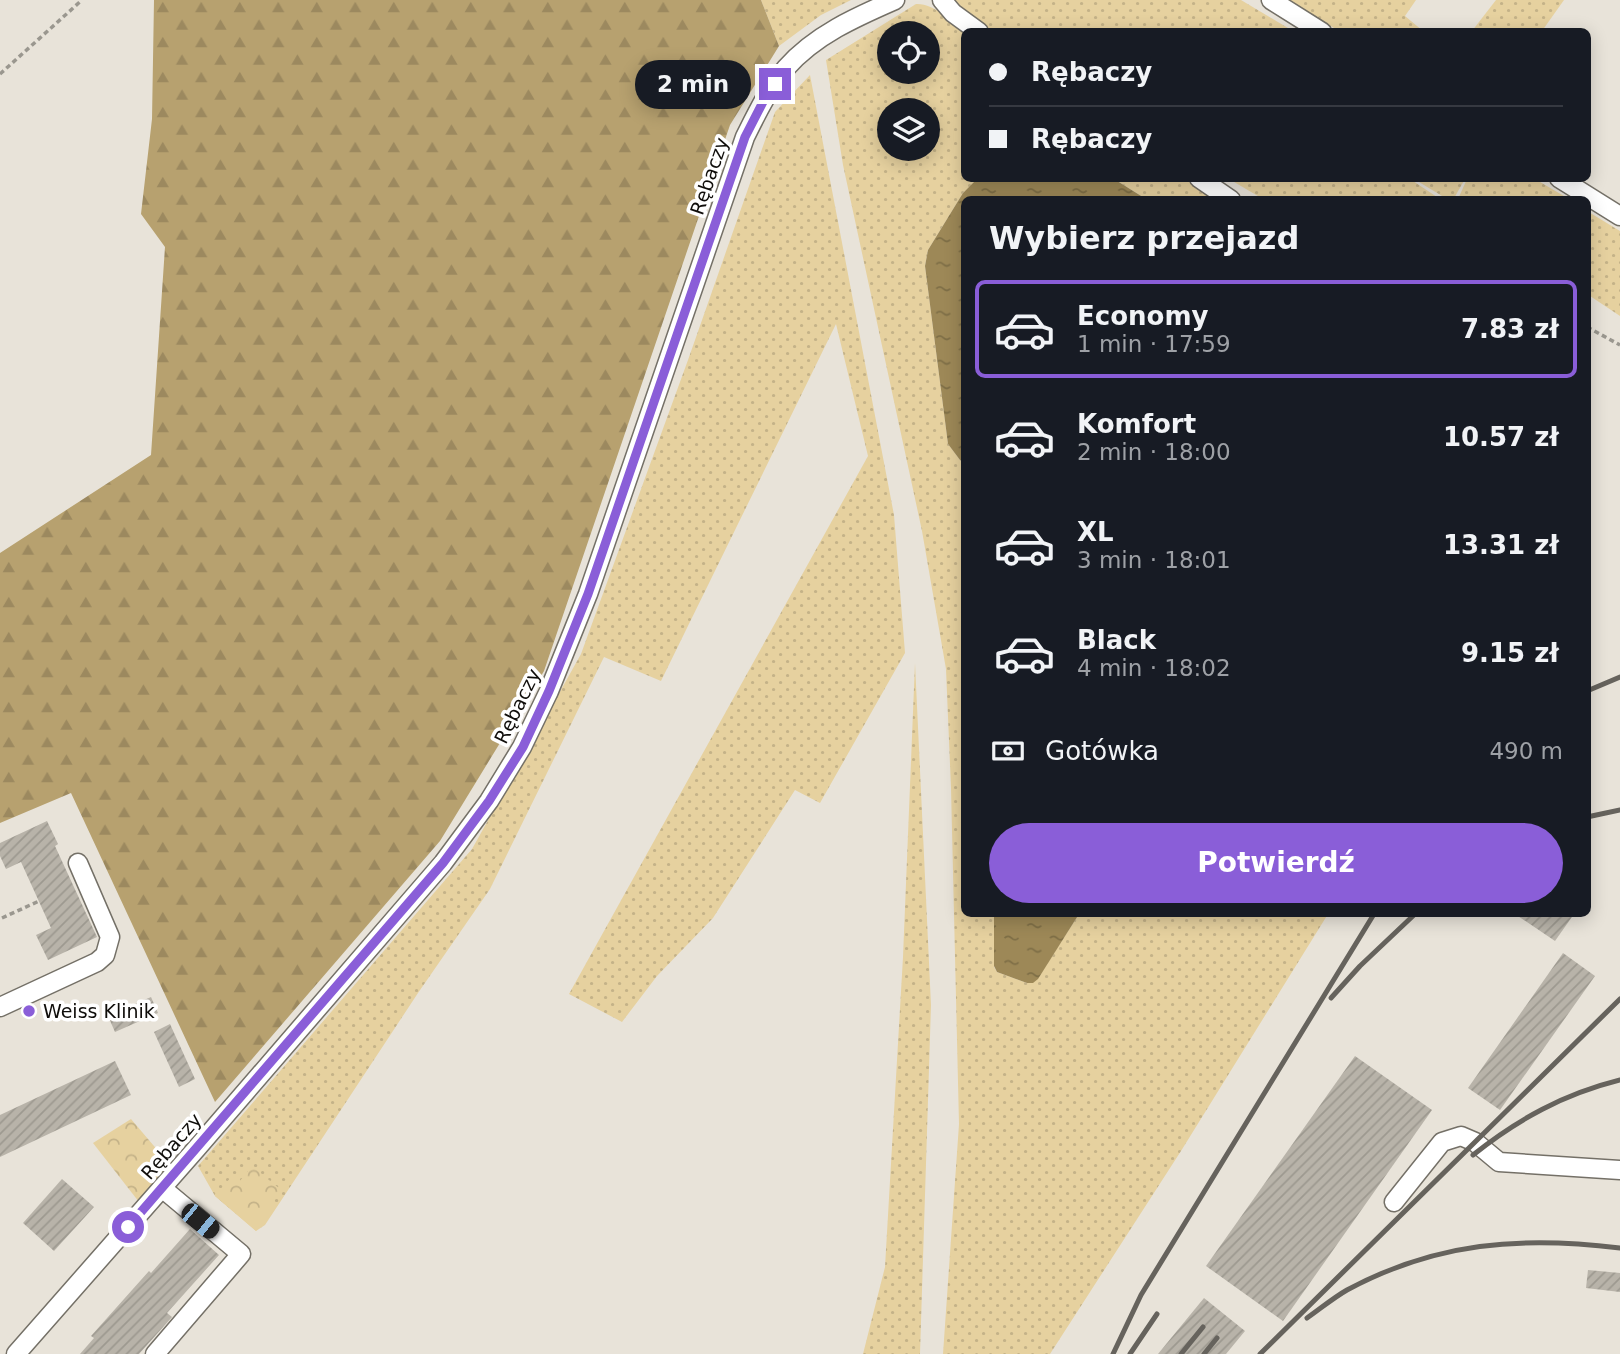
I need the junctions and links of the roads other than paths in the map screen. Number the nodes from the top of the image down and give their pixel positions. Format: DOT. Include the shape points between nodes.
graph roads {
  1 [pos="895,0"];
  2 [pos="942,0"];
  3 [pos="1271,0"];
  4 [pos="973,28"];
  5 [pos="1316,28"];
  6 [pos="1205,182"];
  7 [pos="1565,182"];
  8 [pos="1225,196"];
  9 [pos="1588,196"];
  10 [pos="1591,198"];
  11 [pos="1620,216"];
  12 [pos="78,863"];
  13 [pos="0,1007"];
  14 [pos="1620,1170"];
  15 [pos="162,1188"];
  16 [pos="1394,1202"];
  17 [pos="16,1354"];
  18 [pos="155,1354"];
  1 -- 15 [label="street, Rębaczy" via="816,40 786,68 745,137 588,594 523,747 443,863"];
  2 -- 4 [label="street"];
  3 -- 5 [label="street"];
  6 -- 8 [label="street"];
  7 -- 9 [label="street"];
  10 -- 11 [label="street"];
  12 -- 13 [label="street" via="110,937 105,955"];
  14 -- 16 [label="street" via="1499,1162 1461,1136 1442,1142"];
  15 -- 17 [label="street, Rębaczy"];
  15 -- 18 [label="street" via="241,1254"];
}
